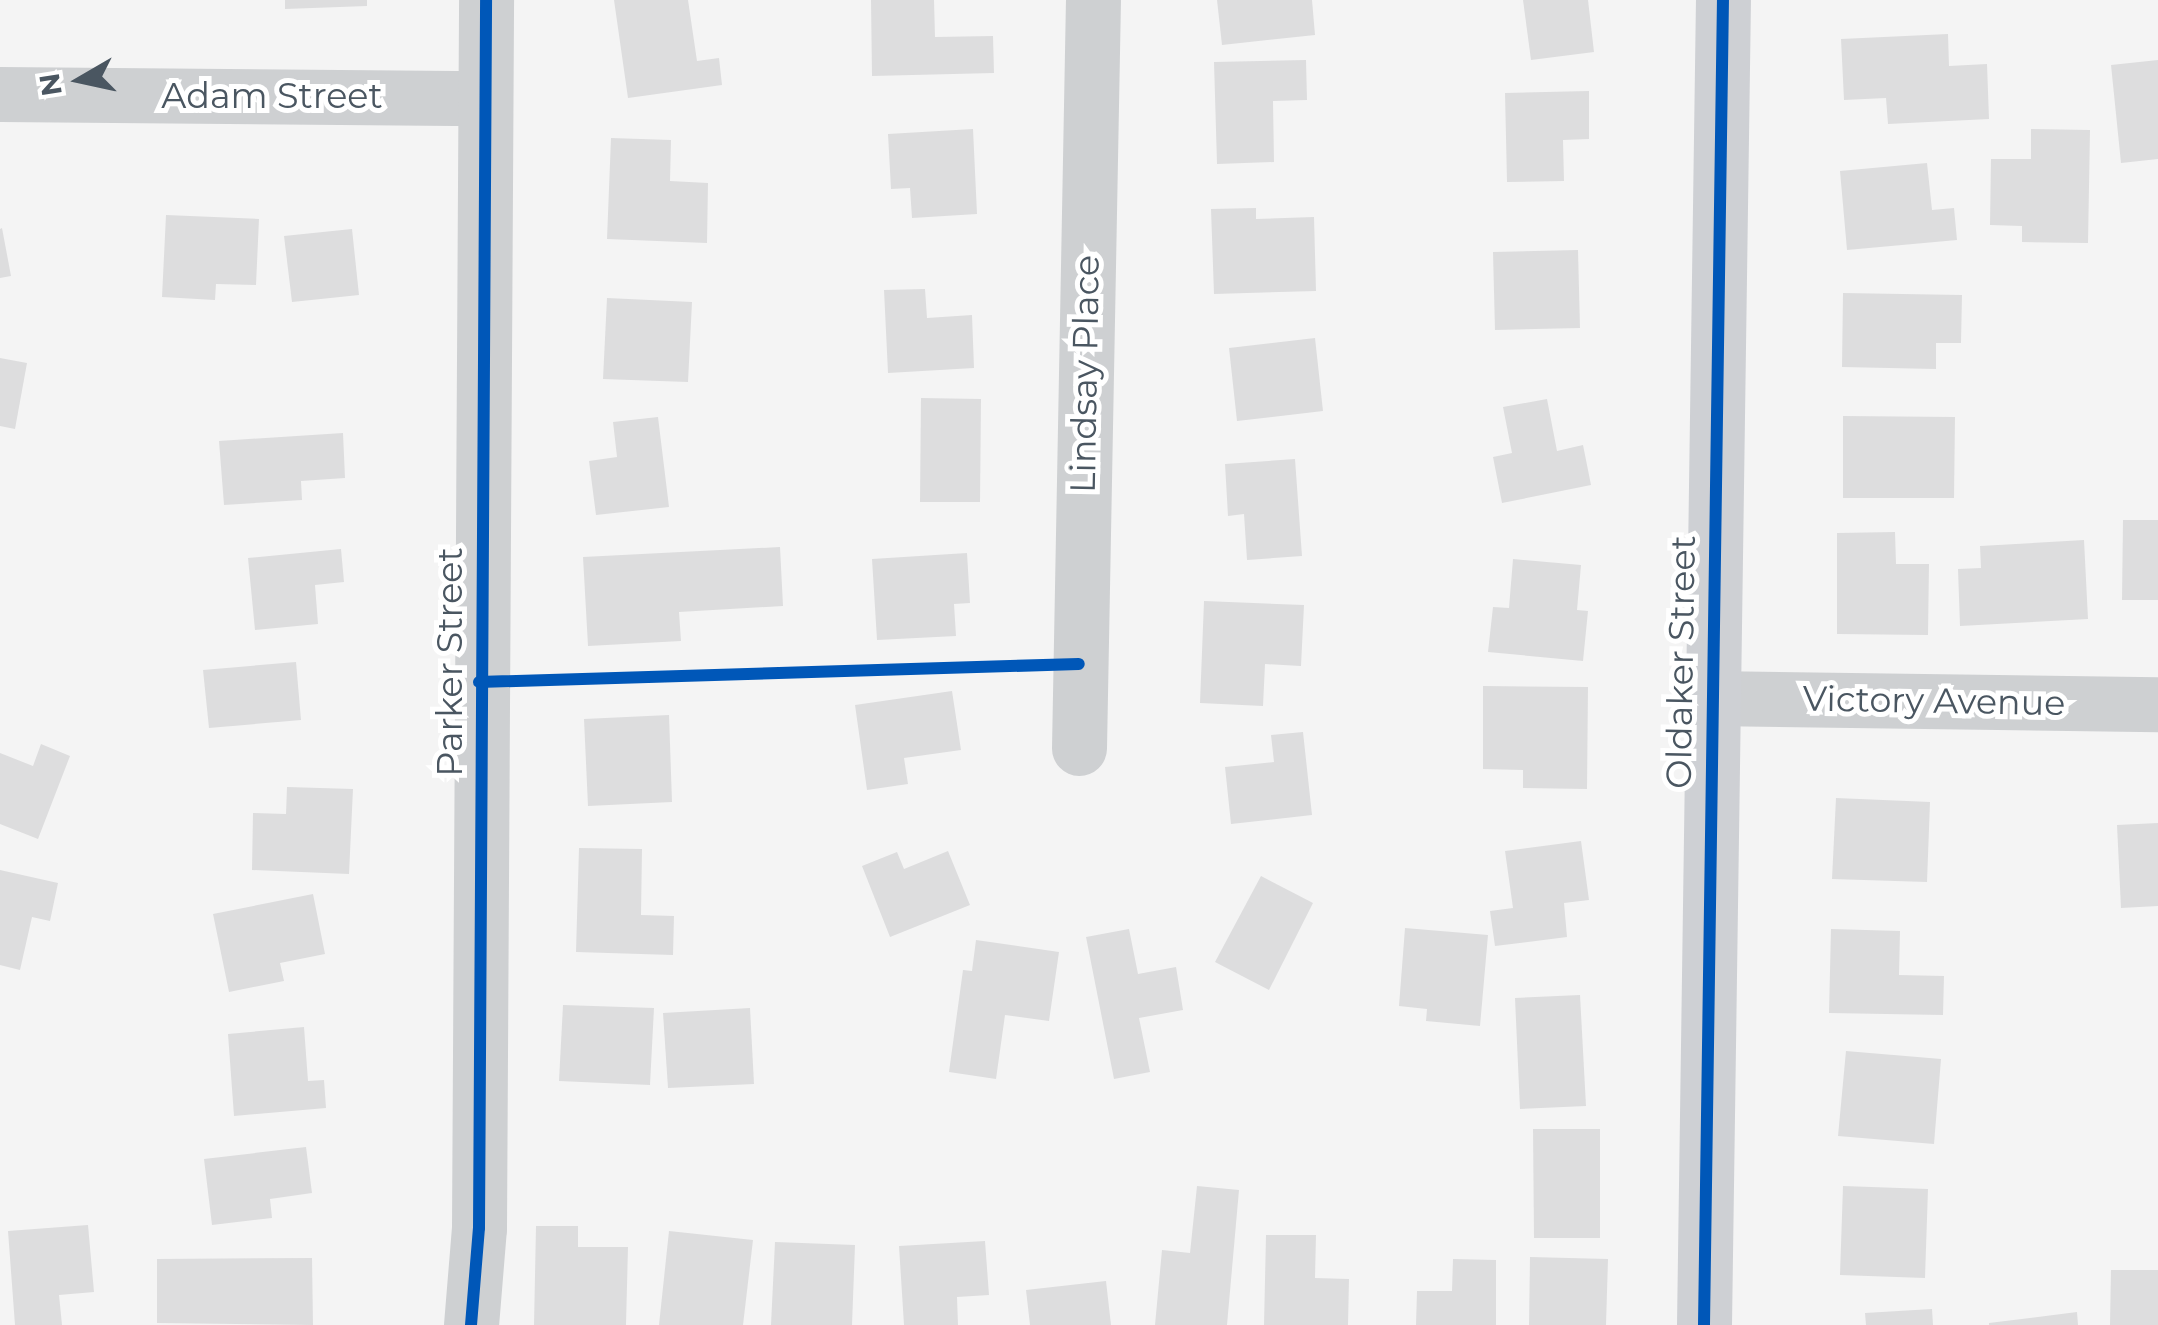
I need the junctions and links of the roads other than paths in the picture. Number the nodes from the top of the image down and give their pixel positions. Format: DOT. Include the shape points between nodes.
graph roads {
  1 [pos="486,0"];
  2 [pos="1093,0"];
  3 [pos="1722,0"];
  4 [pos="0,94"];
  5 [pos="484,98"];
  6 [pos="1710,698"];
  7 [pos="2158,704"];
  8 [pos="1079,748"];
  9 [pos="471,1325"];
  10 [pos="1704,1325"];
  1 -- 5 [label="street, Parker Street"];
  2 -- 8 [label="street, Lindsay Place"];
  3 -- 6 [label="street, Oldaker Street"];
  4 -- 5 [label="street, Adam Street"];
  5 -- 9 [label="street, Parker Street" via="478,1228"];
  6 -- 7 [label="street, Victory Avenue"];
  6 -- 10 [label="street, Oldaker Street"];
}
